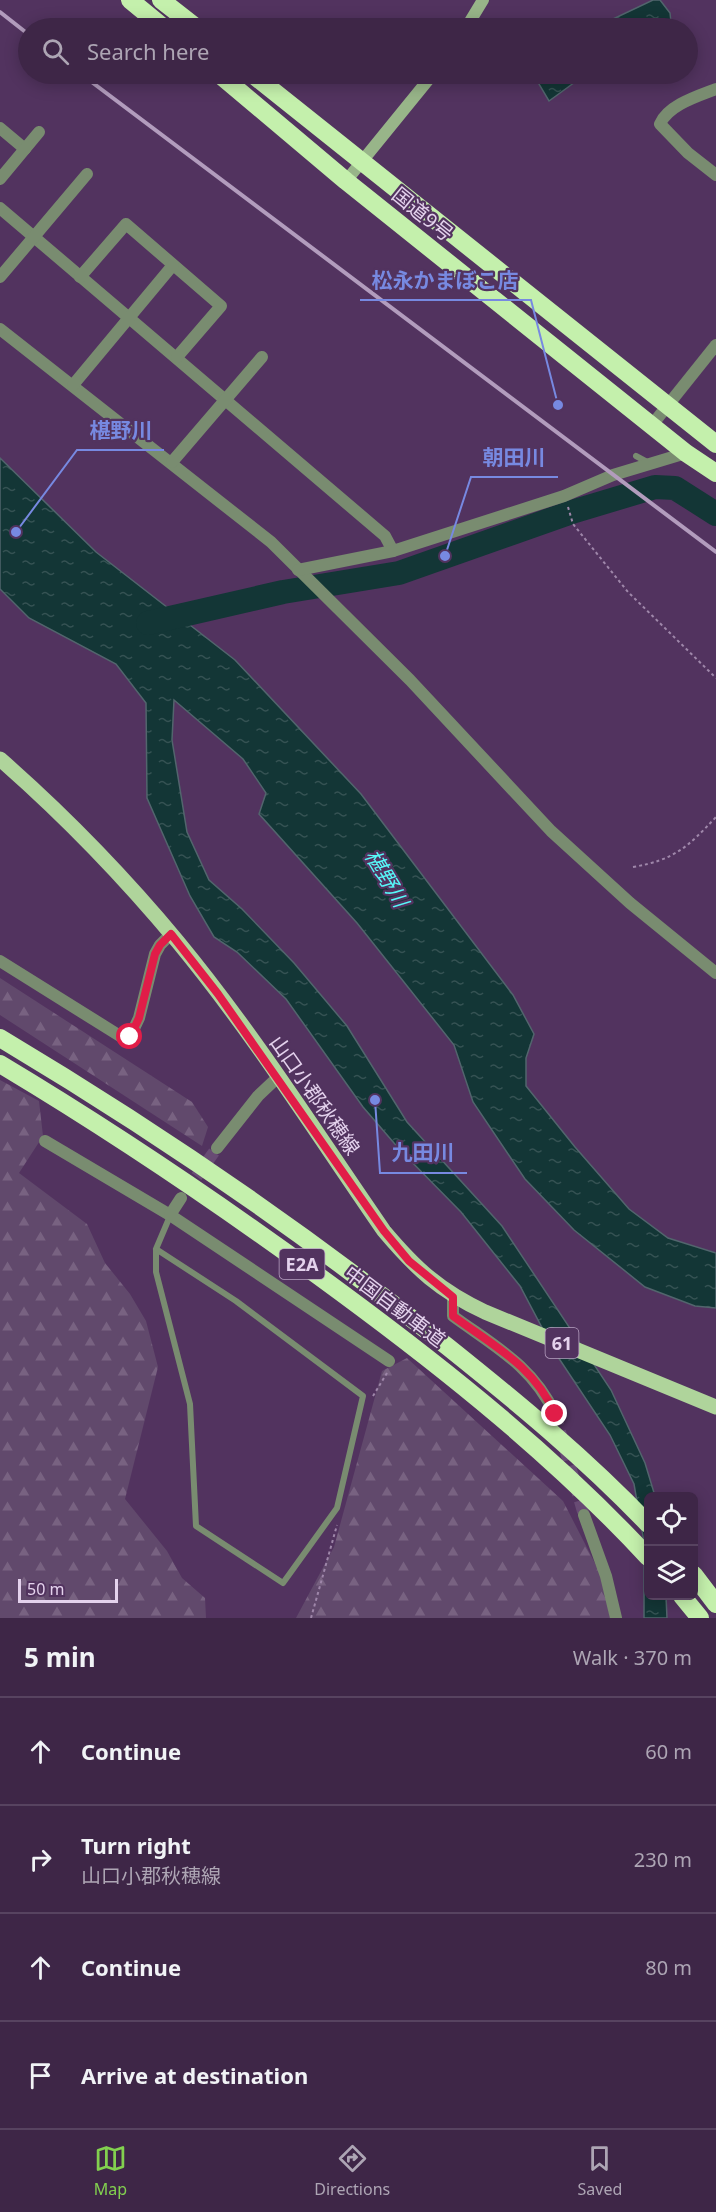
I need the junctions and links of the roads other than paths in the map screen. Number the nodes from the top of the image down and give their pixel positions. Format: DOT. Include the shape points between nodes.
graph roads {
  1 [pos="130,0"];
  2 [pos="161,0"];
  3 [pos="483,0"];
  4 [pos="152,18"];
  5 [pos="184,18"];
  6 [pos="472,18"];
  7 [pos="231,84"];
  8 [pos="264,84"];
  9 [pos="425,84"];
  10 [pos="716,89"];
  11 [pos="0,128"];
  12 [pos="39,132"];
  13 [pos="25,149"];
  14 [pos="362,162"];
  15 [pos="87,174"];
  16 [pos="716,175"];
  17 [pos="0,179"];
  18 [pos="346,181"];
  19 [pos="0,207"];
  20 [pos="33,235"];
  21 [pos="173,265"];
  22 [pos="0,277"];
  23 [pos="80,277"];
  24 [pos="129,317"];
  25 [pos="0,328"];
  26 [pos="716,345"];
  27 [pos="177,357"];
  28 [pos="262,357"];
  29 [pos="74,386"];
  30 [pos="226,399"];
  31 [pos="667,405"];
  32 [pos="652,425"];
  33 [pos="716,444"];
  34 [pos="686,453"];
  35 [pos="636,456"];
  36 [pos="172,462"];
  37 [pos="652,464"];
  38 [pos="716,473"];
  39 [pos="393,551"];
  40 [pos="302,574"];
  41 [pos="0,759"];
  42 [pos="171,934"];
  43 [pos="0,961"];
  44 [pos="716,973"];
  45 [pos="0,1038"];
  46 [pos="0,1064"];
  47 [pos="277,1078"];
  48 [pos="45,1141"];
  49 [pos="217,1148"];
  50 [pos="181,1198"];
  51 [pos="170,1215"];
  52 [pos="156,1249"];
  53 [pos="453,1297"];
  54 [pos="390,1364"];
  55 [pos="716,1407"];
  56 [pos="555,1414"];
  57 [pos="584,1515"];
  58 [pos="644,1520"];
  59 [pos="644,1553"];
  60 [pos="698,1580"];
  61 [pos="685,1600"];
  62 [pos="716,1604"];
  63 [pos="616,1618"];
  64 [pos="700,1618"];
  1 -- 4 [label="highway"];
  2 -- 5 [label="highway"];
  3 -- 6 [label="street"];
  7 -- 18 [label="highway, 国道9号"];
  8 -- 14 [label="highway, 国道9号"];
  9 -- 14 [label="street"];
  10 -- 16 [label="street" via="664,116 660,124"];
  11 -- 13 [label="street"];
  12 -- 13 [label="street"];
  13 -- 17 [label="street"];
  14 -- 18 [label="street"];
  14 -- 31 [label="highway, 国道9号"];
  15 -- 20 [label="street"];
  18 -- 32 [label="highway, 国道9号"];
  19 -- 20 [label="street"];
  20 -- 22 [label="street"];
  20 -- 23 [label="street"];
  21 -- 23 [label="street" via="126,224"];
  21 -- 24 [label="street"];
  21 -- 27 [label="street" via="221,306"];
  23 -- 24 [label="street"];
  24 -- 27 [label="street"];
  24 -- 29 [label="street"];
  25 -- 29 [label="street"];
  26 -- 31 [label="street"];
  27 -- 30 [label="street"];
  28 -- 30 [label="street"];
  29 -- 36 [label="street"];
  30 -- 36 [label="street"];
  30 -- 39 [label="street" via="385,536"];
  31 -- 32 [label="street"];
  31 -- 33 [label="highway, 国道9号"];
  32 -- 34 [label="highway, 国道9号"];
  34 -- 37 [label="street"];
  34 -- 38 [label="highway, 国道9号"];
  35 -- 37 [label="lane"];
  36 -- 40 [label="street" via="249,522"];
  37 -- 39 [label="street"];
  39 -- 40 [label="street"];
  40 -- 44 [label="street" via="410,680 551,831 630,903"];
  41 -- 42 [label="main road, 山口小郡秋穂線 / 61" via="132,888"];
  42 -- 43 [label="street" via="155,954 139,1018 130,1037 120,1036"];
  42 -- 47 [label="main road, 山口小郡秋穂線 / 61"];
  45 -- 58 [label="highway, 中国自動車道 / E2A" via="105,1101 287,1224 396,1306 573,1450"];
  46 -- 59 [label="highway, 中国自動車道 / E2A" via="141,1152 272,1241 400,1336 584,1491"];
  47 -- 49 [label="street" via="258,1095"];
  47 -- 53 [label="main road, 山口小郡秋穂線 / 61" via="384,1231 409,1261"];
  48 -- 51 [label="street"];
  50 -- 51 [label="street"];
  51 -- 52 [label="lane"];
  51 -- 54 [label="street"];
  52 -- 52 [label="lane" via="156,1272 189,1404 196,1526 283,1582 337,1508 363,1396 237,1301"];
  53 -- 55 [label="main road, 山口小郡秋穂線 / 61"];
  53 -- 56 [label="street" via="453,1316 532,1374"];
  57 -- 63 [label="street"];
  60 -- 62 [label="highway"];
  61 -- 64 [label="highway"];
}
